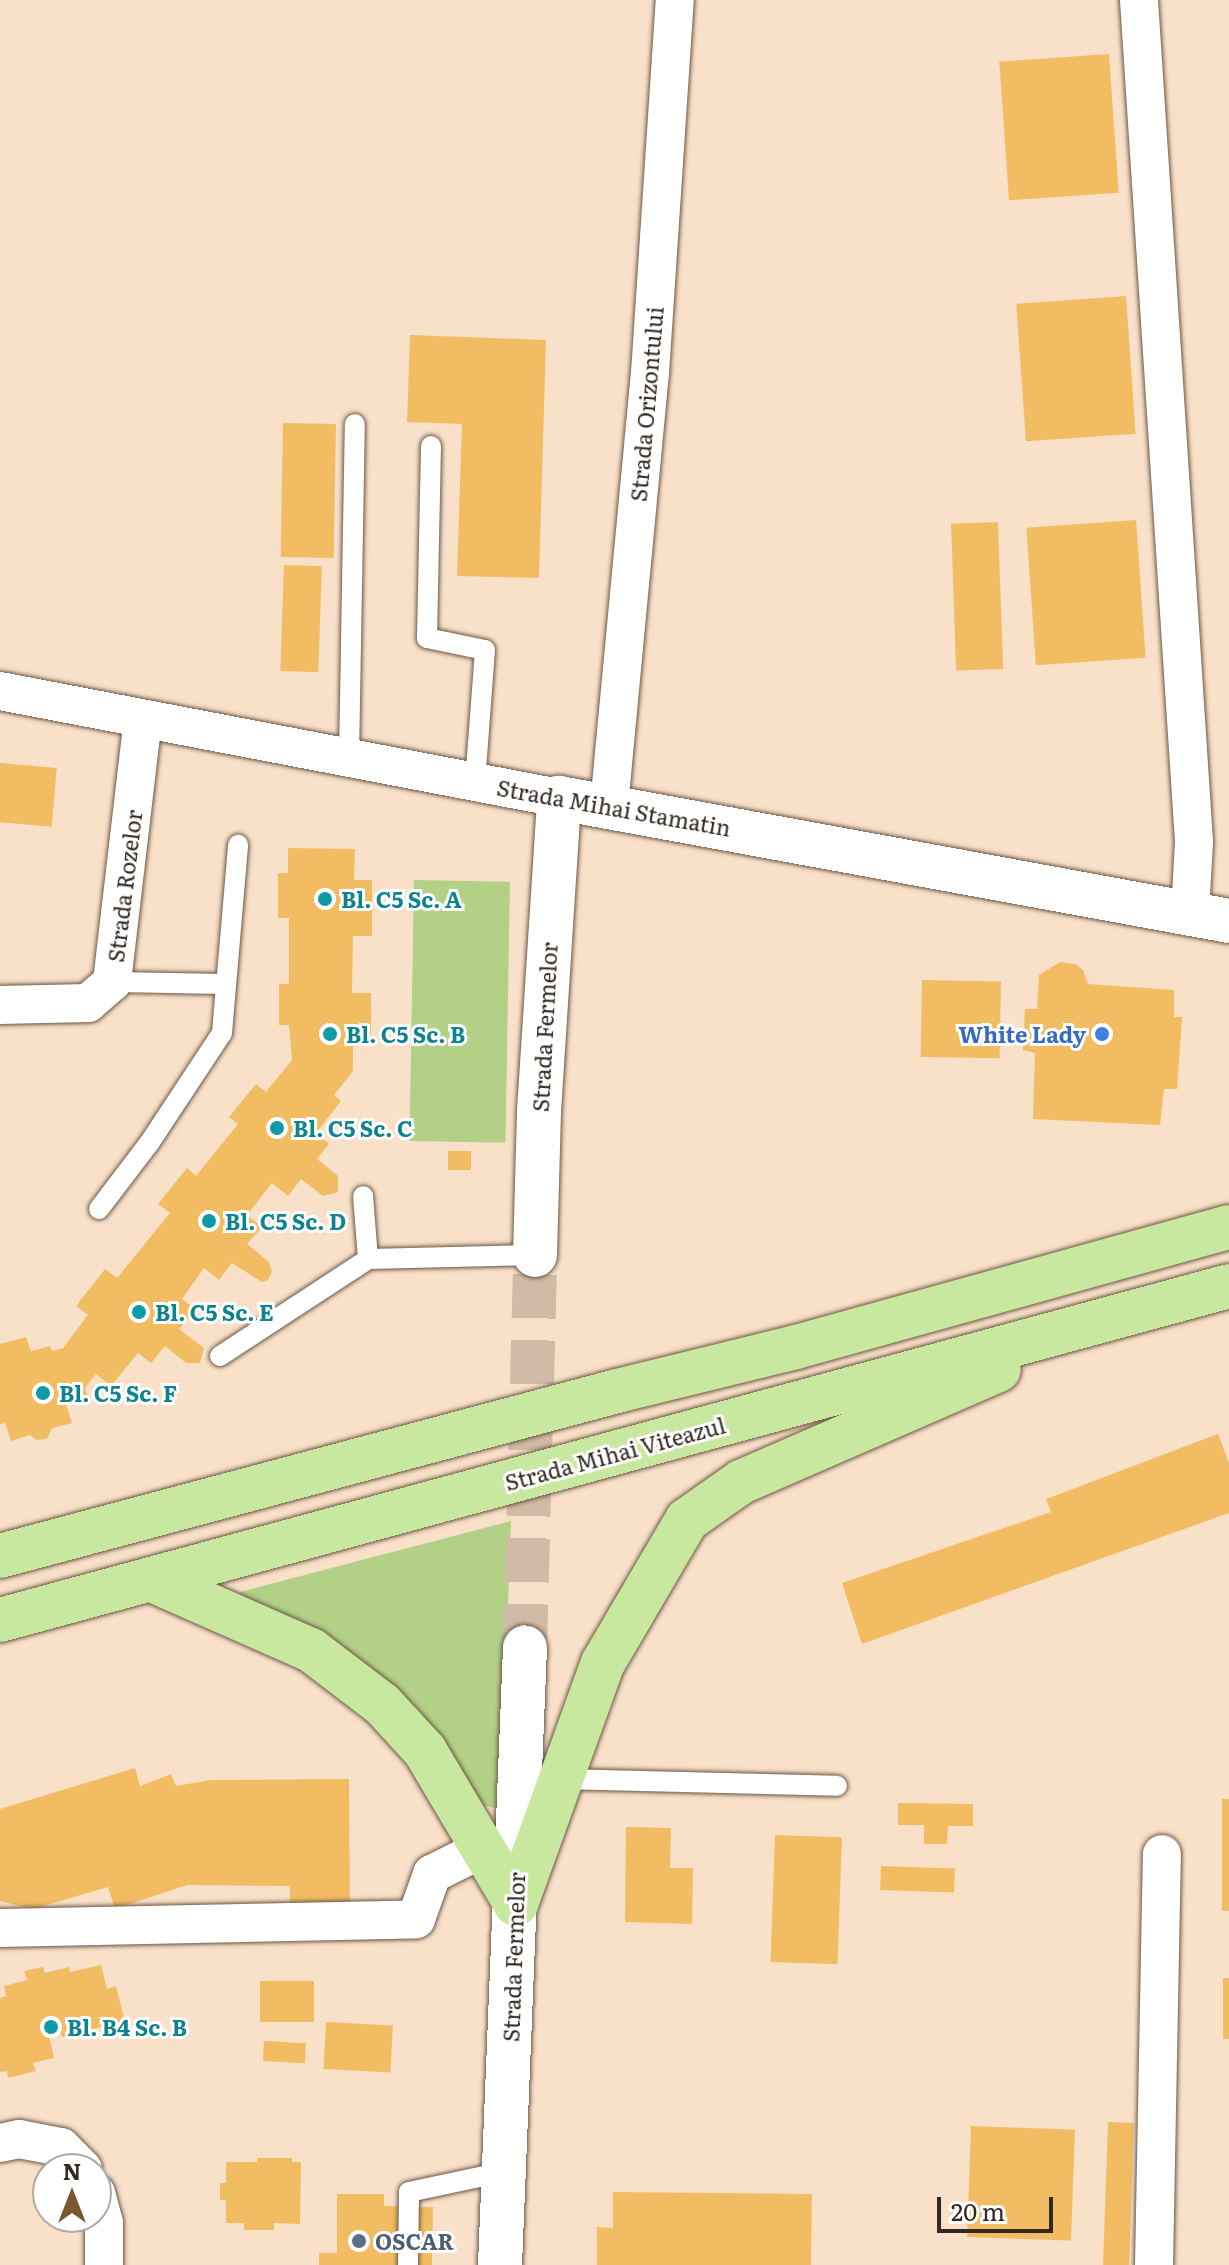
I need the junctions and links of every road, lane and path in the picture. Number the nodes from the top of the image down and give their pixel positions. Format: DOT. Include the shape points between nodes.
graph roads {
  1 [pos="675,0"];
  2 [pos="1139,0"];
  3 [pos="355,424"];
  4 [pos="431,446"];
  5 [pos="0,691"];
  6 [pos="143,719"];
  7 [pos="349,758"];
  8 [pos="475,782"];
  9 [pos="559,798"];
  10 [pos="609,806"];
  11 [pos="238,845"];
  12 [pos="1209,917"];
  13 [pos="112,982"];
  14 [pos="226,984"];
  15 [pos="0,1005"];
  16 [pos="363,1196"];
  17 [pos="99,1209"];
  18 [pos="1229,1227"];
  19 [pos="535,1255"];
  20 [pos="368,1259"];
  21 [pos="1229,1286"];
  22 [pos="1104,1319"];
  23 [pos="220,1356"];
  24 [pos="0,1556"];
  25 [pos="152,1580"];
  26 [pos="0,1620"];
  27 [pos="525,1648"];
  28 [pos="560,1779"];
  29 [pos="837,1786"];
  30 [pos="484,1848"];
  31 [pos="1162,1854"];
  32 [pos="516,1904"];
  33 [pos="0,1928"];
  34 [pos="0,2143"];
  35 [pos="67,2153"];
  36 [pos="503,2172"];
  37 [pos="104,2233"];
  38 [pos="104,2265"];
  39 [pos="408,2265"];
  40 [pos="500,2265"];
  41 [pos="1154,2265"];
  1 -- 10 [label="street, Strada Orizontului" via="650,373"];
  2 -- 12 [label="street" via="1194,842"];
  3 -- 7 [label="lane"];
  4 -- 8 [label="lane" via="427,638 485,650"];
  5 -- 6 [label="street, Strada Mihai Stamatin"];
  6 -- 7 [label="street, Strada Mihai Stamatin"];
  6 -- 13 [label="street, Strada Rozelor"];
  7 -- 8 [label="street, Strada Mihai Stamatin"];
  8 -- 9 [label="street, Strada Mihai Stamatin"];
  9 -- 10 [label="street, Strada Mihai Stamatin"];
  9 -- 19 [label="street, Strada Fermelor"];
  10 -- 12 [label="street, Strada Mihai Stamatin"];
  11 -- 14 [label="lane"];
  13 -- 14 [label="lane"];
  13 -- 15 [label="street, Strada Rozelor" via="88,1003"];
  14 -- 17 [label="lane" via="222,1033"];
  16 -- 20 [label="lane"];
  18 -- 24 [label="main road"];
  19 -- 20 [label="lane"];
  20 -- 23 [label="lane"];
  21 -- 22 [label="main road, Strada Mihai Viteazul"];
  22 -- 25 [label="main road, Strada Mihai Viteazul"];
  22 -- 28 [label="main road" via="938,1398 741,1482 687,1520 603,1663"];
  25 -- 26 [label="main road, Strada Mihai Viteazul"];
  25 -- 30 [label="main road" via="266,1628 347,1674 425,1751"];
  27 -- 32 [label="street, Strada Fermelor"];
  28 -- 29 [label="lane"];
  28 -- 32 [label="main road"];
  30 -- 32 [label="main road"];
  30 -- 33 [label="street" via="432,1874 416,1919"];
  31 -- 41 [label="street"];
  32 -- 36 [label="street, Strada Fermelor"];
  34 -- 35 [label="street" via="19,2139 61,2147"];
  36 -- 39 [label="lane" via="409,2192"];
  36 -- 40 [label="street, Strada Fermelor"];
  37 -- 38 [label="street"];
}
